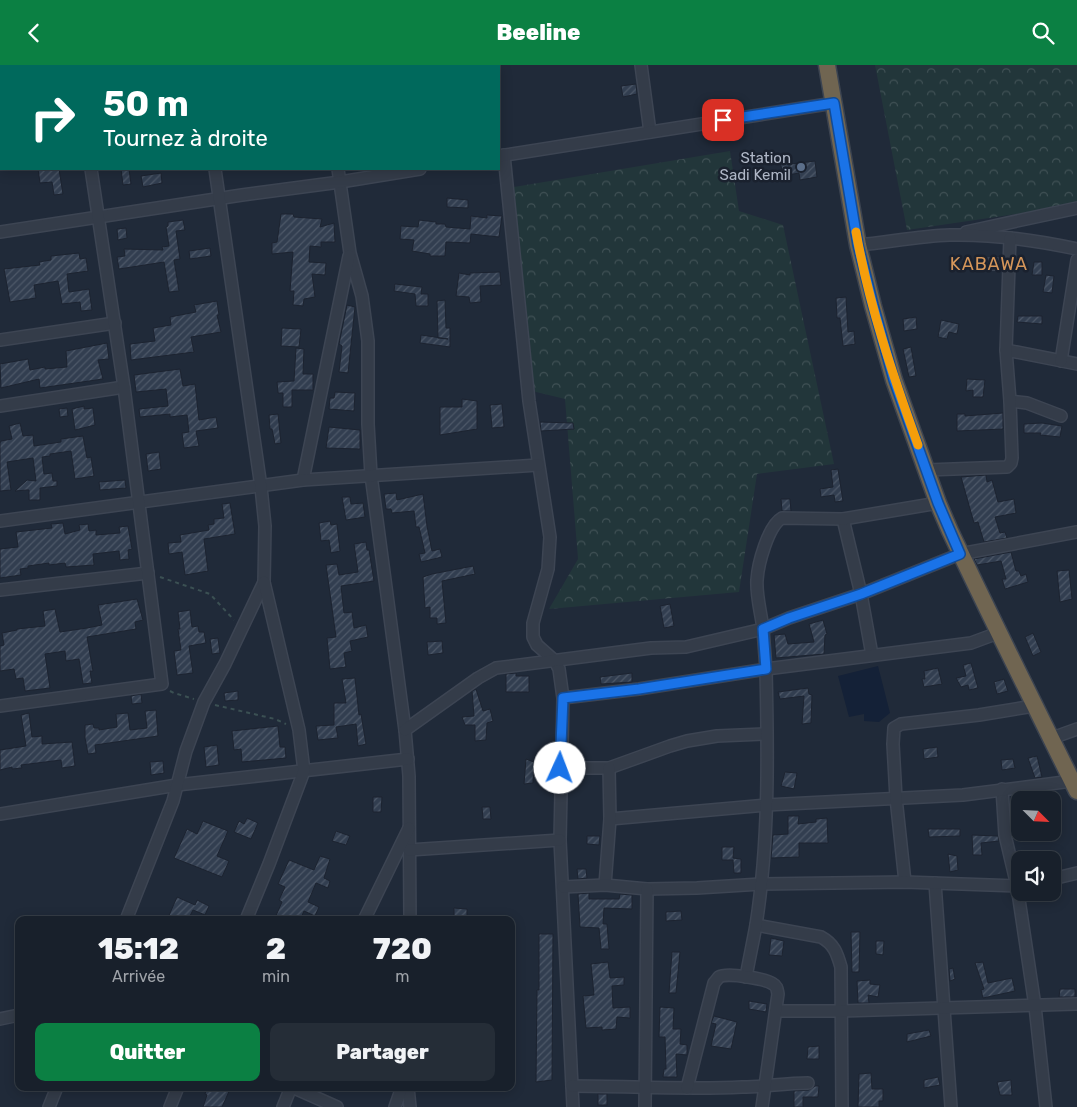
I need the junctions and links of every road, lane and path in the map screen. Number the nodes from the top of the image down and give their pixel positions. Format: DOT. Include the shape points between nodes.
graph roads {
  1 [pos="641,65"];
  2 [pos="827,65"];
  3 [pos="834,103"];
  4 [pos="650,132"];
  5 [pos="501,155"];
  6 [pos="91,170"];
  7 [pos="215,170"];
  8 [pos="338,170"];
  9 [pos="414,170"];
  10 [pos="340,182"];
  11 [pos="218,199"];
  12 [pos="1077,208"];
  13 [pos="99,217"];
  14 [pos="0,232"];
  15 [pos="950,235"];
  16 [pos="1010,238"];
  17 [pos="858,245"];
  18 [pos="1077,249"];
  19 [pos="350,253"];
  20 [pos="1077,260"];
  21 [pos="990,263"];
  22 [pos="1009,264"];
  23 [pos="115,323"];
  24 [pos="0,340"];
  25 [pos="1006,350"];
  26 [pos="1062,361"];
  27 [pos="1077,365"];
  28 [pos="124,387"];
  29 [pos="1010,401"];
  30 [pos="0,407"];
  31 [pos="1061,416"];
  32 [pos="538,465"];
  33 [pos="927,470"];
  34 [pos="371,475"];
  35 [pos="303,480"];
  36 [pos="260,487"];
  37 [pos="140,503"];
  38 [pos="938,503"];
  39 [pos="843,519"];
  40 [pos="0,521"];
  41 [pos="1077,532"];
  42 [pos="960,554"];
  43 [pos="148,573"];
  44 [pos="264,582"];
  45 [pos="0,590"];
  46 [pos="861,594"];
  47 [pos="242,629"];
  48 [pos="763,629"];
  49 [pos="998,633"];
  50 [pos="872,655"];
  51 [pos="556,661"];
  52 [pos="766,669"];
  53 [pos="162,684"];
  54 [pos="563,698"];
  55 [pos="204,702"];
  56 [pos="1034,706"];
  57 [pos="0,707"];
  58 [pos="1077,729"];
  59 [pos="299,730"];
  60 [pos="405,730"];
  61 [pos="766,734"];
  62 [pos="1052,738"];
  63 [pos="408,759"];
  64 [pos="560,768"];
  65 [pos="609,769"];
  66 [pos="304,771"];
  67 [pos="177,785"];
  68 [pos="1075,786"];
  69 [pos="1002,789"];
  70 [pos="896,798"];
  71 [pos="766,805"];
  72 [pos="0,814"];
  73 [pos="610,819"];
  74 [pos="410,824"];
  75 [pos="560,840"];
  76 [pos="410,850"];
  77 [pos="1011,857"];
  78 [pos="1077,873"];
  79 [pos="1061,877"];
  80 [pos="905,882"];
  81 [pos="935,883"];
  82 [pos="761,884"];
  83 [pos="605,885"];
  84 [pos="1011,886"];
  85 [pos="563,887"];
  86 [pos="646,889"];
  87 [pos="1021,901"];
  88 [pos="128,916"];
  89 [pos="248,916"];
  90 [pos="366,916"];
  91 [pos="410,916"];
  92 [pos="756,925"];
  93 [pos="746,977"];
  94 [pos="1077,1004"];
  95 [pos="1035,1006"];
  96 [pos="944,1008"];
  97 [pos="776,1011"];
  98 [pos="841,1011"];
  99 [pos="15,1016"];
  100 [pos="0,1019"];
  101 [pos="808,1083"];
  102 [pos="764,1085"];
  103 [pos="572,1086"];
  104 [pos="645,1086"];
  105 [pos="687,1088"];
  106 [pos="55,1091"];
  107 [pos="176,1091"];
  108 [pos="290,1091"];
  109 [pos="301,1091"];
  110 [pos="401,1091"];
  111 [pos="408,1091"];
  112 [pos="49,1107"];
  113 [pos="170,1107"];
  114 [pos="283,1107"];
  115 [pos="337,1107"];
  116 [pos="395,1107"];
  117 [pos="410,1107"];
  118 [pos="573,1107"];
  119 [pos="645,1107"];
  120 [pos="762,1107"];
  121 [pos="842,1107"];
  122 [pos="951,1107"];
  123 [pos="1046,1107"];
  1 -- 4 [label="street"];
  2 -- 3 [label="highway"];
  3 -- 4 [label="street"];
  3 -- 17 [label="highway"];
  4 -- 5 [label="street"];
  5 -- 32 [label="street"];
  6 -- 13 [label="street"];
  7 -- 11 [label="street"];
  8 -- 10 [label="street"];
  9 -- 10 [label="street"];
  10 -- 11 [label="street"];
  10 -- 19 [label="street"];
  11 -- 13 [label="street"];
  11 -- 36 [label="street"];
  12 -- 15 [label="street"];
  13 -- 14 [label="street"];
  13 -- 23 [label="street"];
  15 -- 16 [label="street"];
  15 -- 17 [label="street"];
  16 -- 18 [label="street"];
  16 -- 22 [label="street"];
  17 -- 33 [label="highway" via="894,380"];
  19 -- 34 [label="street" via="362,296 368,341"];
  19 -- 35 [label="street"];
  20 -- 26 [label="street"];
  21 -- 22 [label="street"];
  22 -- 25 [label="street"];
  23 -- 24 [label="street"];
  23 -- 28 [label="street"];
  25 -- 26 [label="street"];
  25 -- 29 [label="street"];
  26 -- 27 [label="street"];
  28 -- 30 [label="street"];
  28 -- 37 [label="street"];
  29 -- 31 [label="street" via="1027,403"];
  29 -- 33 [label="street" via="1012,458 1007,467"];
  32 -- 34 [label="street"];
  32 -- 51 [label="street" via="550,556 533,623 533,637 537,645"];
  33 -- 38 [label="highway"];
  34 -- 35 [label="street"];
  34 -- 60 [label="street"];
  35 -- 36 [label="street"];
  36 -- 37 [label="street"];
  36 -- 44 [label="street" via="265,527"];
  37 -- 40 [label="street"];
  37 -- 43 [label="street"];
  38 -- 39 [label="street"];
  38 -- 42 [label="highway"];
  39 -- 46 [label="street"];
  39 -- 48 [label="street" via="790,517 776,521 765,544 757,579"];
  41 -- 42 [label="street"];
  42 -- 46 [label="street"];
  42 -- 49 [label="highway"];
  43 -- 45 [label="street"];
  43 -- 47 [label="path" via="210,594"];
  43 -- 53 [label="street"];
  44 -- 47 [label="street"];
  44 -- 59 [label="street"];
  46 -- 48 [label="street"];
  46 -- 50 [label="street"];
  47 -- 55 [label="street"];
  48 -- 51 [label="street" via="686,647"];
  48 -- 52 [label="street"];
  49 -- 50 [label="street" via="971,643"];
  49 -- 56 [label="highway"];
  50 -- 52 [label="street"];
  51 -- 54 [label="street"];
  51 -- 60 [label="street" via="496,669 478,678"];
  52 -- 54 [label="street"];
  52 -- 61 [label="street"];
  53 -- 55 [label="path" via="174,693"];
  53 -- 57 [label="street"];
  54 -- 64 [label="street"];
  55 -- 59 [label="path" via="275,719"];
  55 -- 67 [label="street"];
  56 -- 62 [label="highway"];
  56 -- 70 [label="street" via="901,724 894,728"];
  58 -- 62 [label="street"];
  59 -- 66 [label="street"];
  60 -- 63 [label="street"];
  61 -- 65 [label="street" via="687,741"];
  61 -- 71 [label="street"];
  62 -- 68 [label="highway"];
  63 -- 66 [label="street"];
  63 -- 74 [label="street"];
  64 -- 65 [label="street"];
  64 -- 75 [label="street"];
  65 -- 73 [label="street"];
  66 -- 67 [label="street"];
  66 -- 89 [label="street"];
  67 -- 72 [label="street"];
  67 -- 88 [label="street"];
  68 -- 69 [label="street"];
  69 -- 70 [label="street" via="962,795"];
  69 -- 77 [label="street" via="1005,835"];
  70 -- 71 [label="street"];
  70 -- 80 [label="street"];
  71 -- 73 [label="street"];
  71 -- 82 [label="street"];
  73 -- 83 [label="street"];
  74 -- 76 [label="street"];
  74 -- 90 [label="street"];
  75 -- 76 [label="street"];
  75 -- 85 [label="street"];
  76 -- 91 [label="street"];
  78 -- 79 [label="street"];
  80 -- 81 [label="street"];
  80 -- 82 [label="street"];
  81 -- 84 [label="street"];
  81 -- 96 [label="street"];
  82 -- 86 [label="street"];
  82 -- 92 [label="street"];
  83 -- 85 [label="street"];
  83 -- 86 [label="street"];
  85 -- 103 [label="street"];
  86 -- 104 [label="street"];
  87 -- 95 [label="street"];
  92 -- 93 [label="street"];
  92 -- 98 [label="street" via="830,941 841,967"];
  93 -- 97 [label="street" via="773,983 777,987"];
  93 -- 105 [label="street" via="726,975 714,983"];
  94 -- 95 [label="street"];
  95 -- 96 [label="street"];
  95 -- 123 [label="street"];
  96 -- 98 [label="street"];
  96 -- 122 [label="street"];
  97 -- 98 [label="street"];
  97 -- 102 [label="street"];
  98 -- 121 [label="street"];
  99 -- 100 [label="street"];
  101 -- 102 [label="street"];
  102 -- 105 [label="street"];
  102 -- 120 [label="street"];
  103 -- 104 [label="street"];
  103 -- 118 [label="street"];
  104 -- 105 [label="street"];
  104 -- 119 [label="street"];
  106 -- 112 [label="street"];
  107 -- 113 [label="street"];
  108 -- 114 [label="street"];
  109 -- 115 [label="street"];
  110 -- 116 [label="street"];
  111 -- 117 [label="street"];
}
